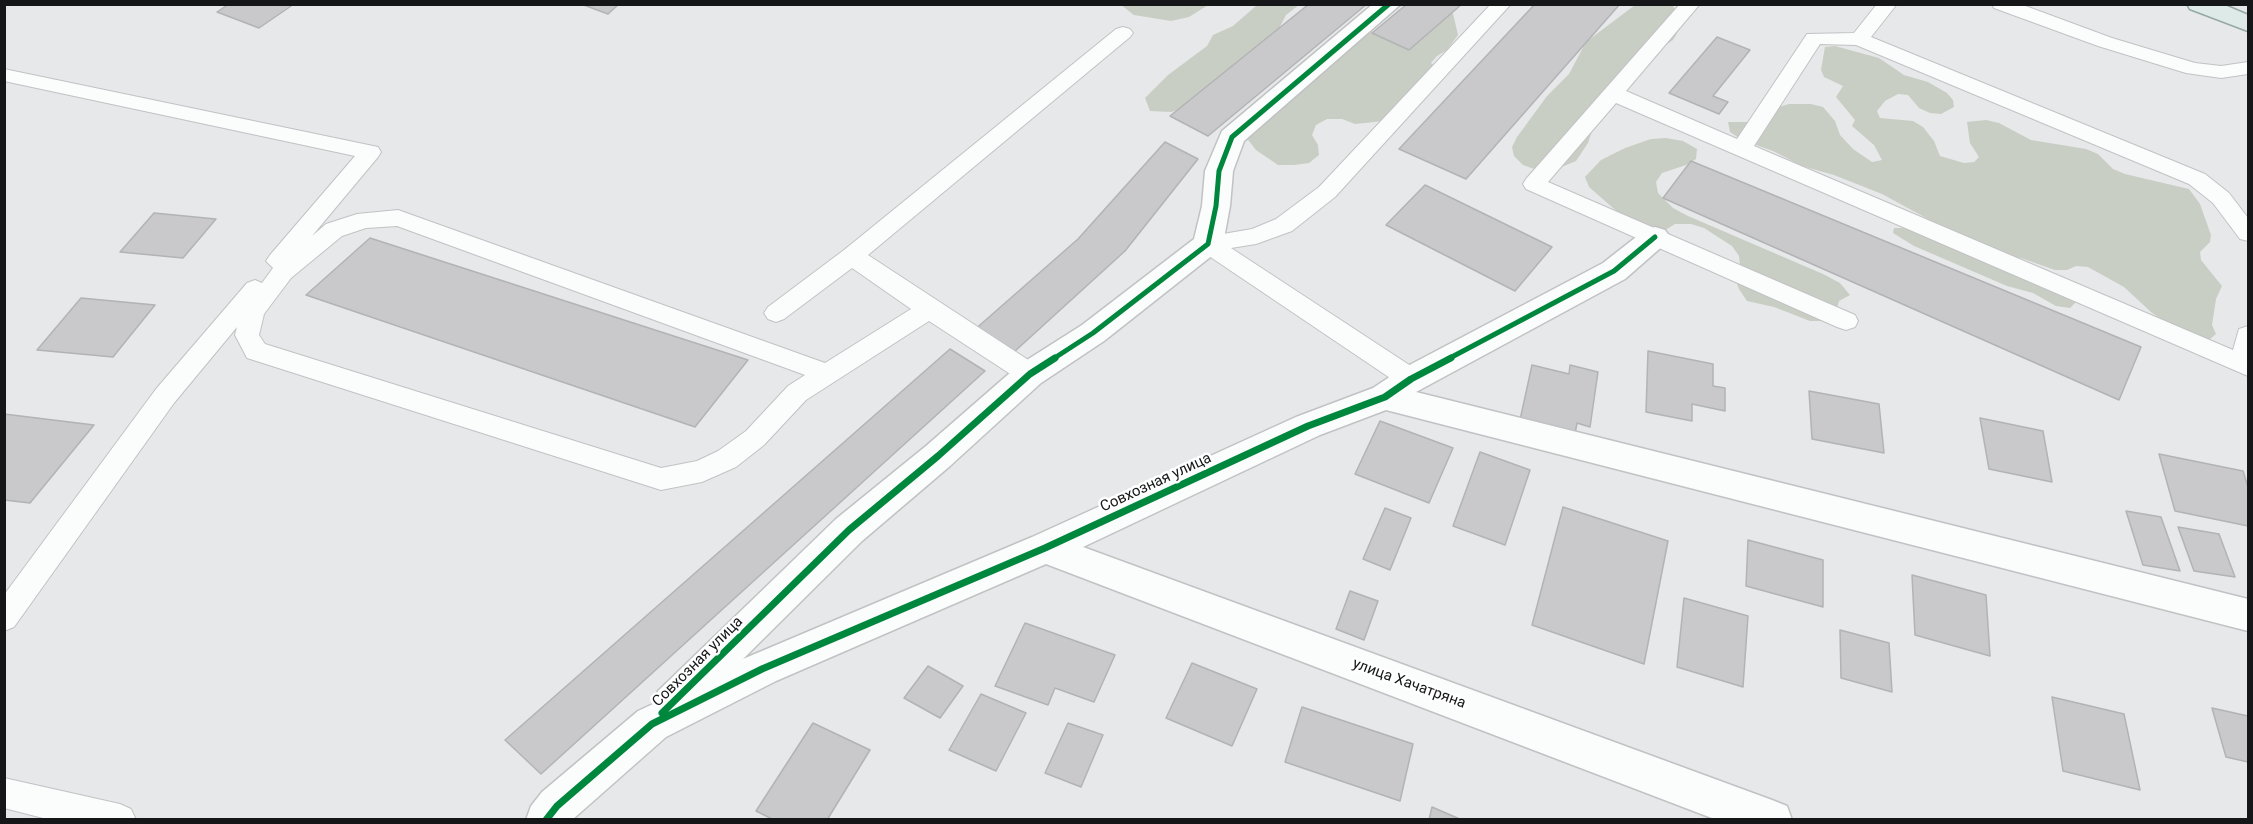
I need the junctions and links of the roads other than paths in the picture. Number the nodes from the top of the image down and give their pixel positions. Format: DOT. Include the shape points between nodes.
graph roads {
  1 [pos="1389,4"];
  2 [pos="1502,4"];
  3 [pos="1691,4"];
  4 [pos="1888,4"];
  5 [pos="2001,4"];
  6 [pos="2199,4"];
  7 [pos="2248,24"];
  8 [pos="1123,33"];
  9 [pos="1859,39"];
  10 [pos="2248,68"];
  11 [pos="4,75"];
  12 [pos="1614,94"];
  13 [pos="1741,149"];
  14 [pos="2248,233"];
  15 [pos="1655,237"];
  16 [pos="1208,244"];
  17 [pos="852,255"];
  18 [pos="929,309"];
  19 [pos="776,313"];
  20 [pos="1846,321"];
  21 [pos="2248,335"];
  22 [pos="2246,366"];
  23 [pos="827,373"];
  24 [pos="1030,374"];
  25 [pos="1398,388"];
  26 [pos="1045,548"];
  27 [pos="7,611"];
  28 [pos="2248,615"];
  29 [pos="652,724"];
  30 [pos="4,793"];
  31 [pos="120,819"];
  32 [pos="546,819"];
  33 [pos="1773,819"];
  1 -- 16 [label="street" via="1232,137 1219,171"];
  2 -- 16 [label="lane" via="1327,192 1284,225 1256,236"];
  3 -- 12 [label="lane"];
  4 -- 9 [label="lane"];
  5 -- 10 [label="lane" via="2193,69 2221,72"];
  6 -- 7 [label="main road"];
  8 -- 17 [label="lane"];
  9 -- 13 [label="lane" via="1814,38"];
  9 -- 14 [label="lane" via="2197,179 2222,198"];
  11 -- 27 [label="lane" via="370,152 165,396"];
  12 -- 13 [label="lane"];
  12 -- 15 [label="lane" via="1534,184"];
  13 -- 22 [label="lane"];
  15 -- 20 [label="lane"];
  15 -- 25 [label="street, Совхозная улица" via="1614,271"];
  16 -- 24 [label="street, Совхозная улица" via="1093,333"];
  16 -- 25 [label="lane"];
  17 -- 18 [label="lane"];
  17 -- 19 [label="lane"];
  18 -- 23 [label="lane"];
  18 -- 24 [label="lane"];
  21 -- 22 [label="lane"];
  23 -- 23 [label="lane" via="797,393 755,438 727,459 702,471 661,479 256,351 247,335 252,312 283,272 334,230 365,220 398,218"];
  24 -- 29 [label="street, Совхозная улица" via="849,530"];
  25 -- 26 [label="street, Совхозная улица"];
  25 -- 28 [label="street"];
  26 -- 29 [label="street, Совхозная улица" via="762,669"];
  26 -- 33 [label="street, улица Хачатряна"];
  29 -- 32 [label="street, Совхозная улица"];
  30 -- 31 [label="lane"];
}
